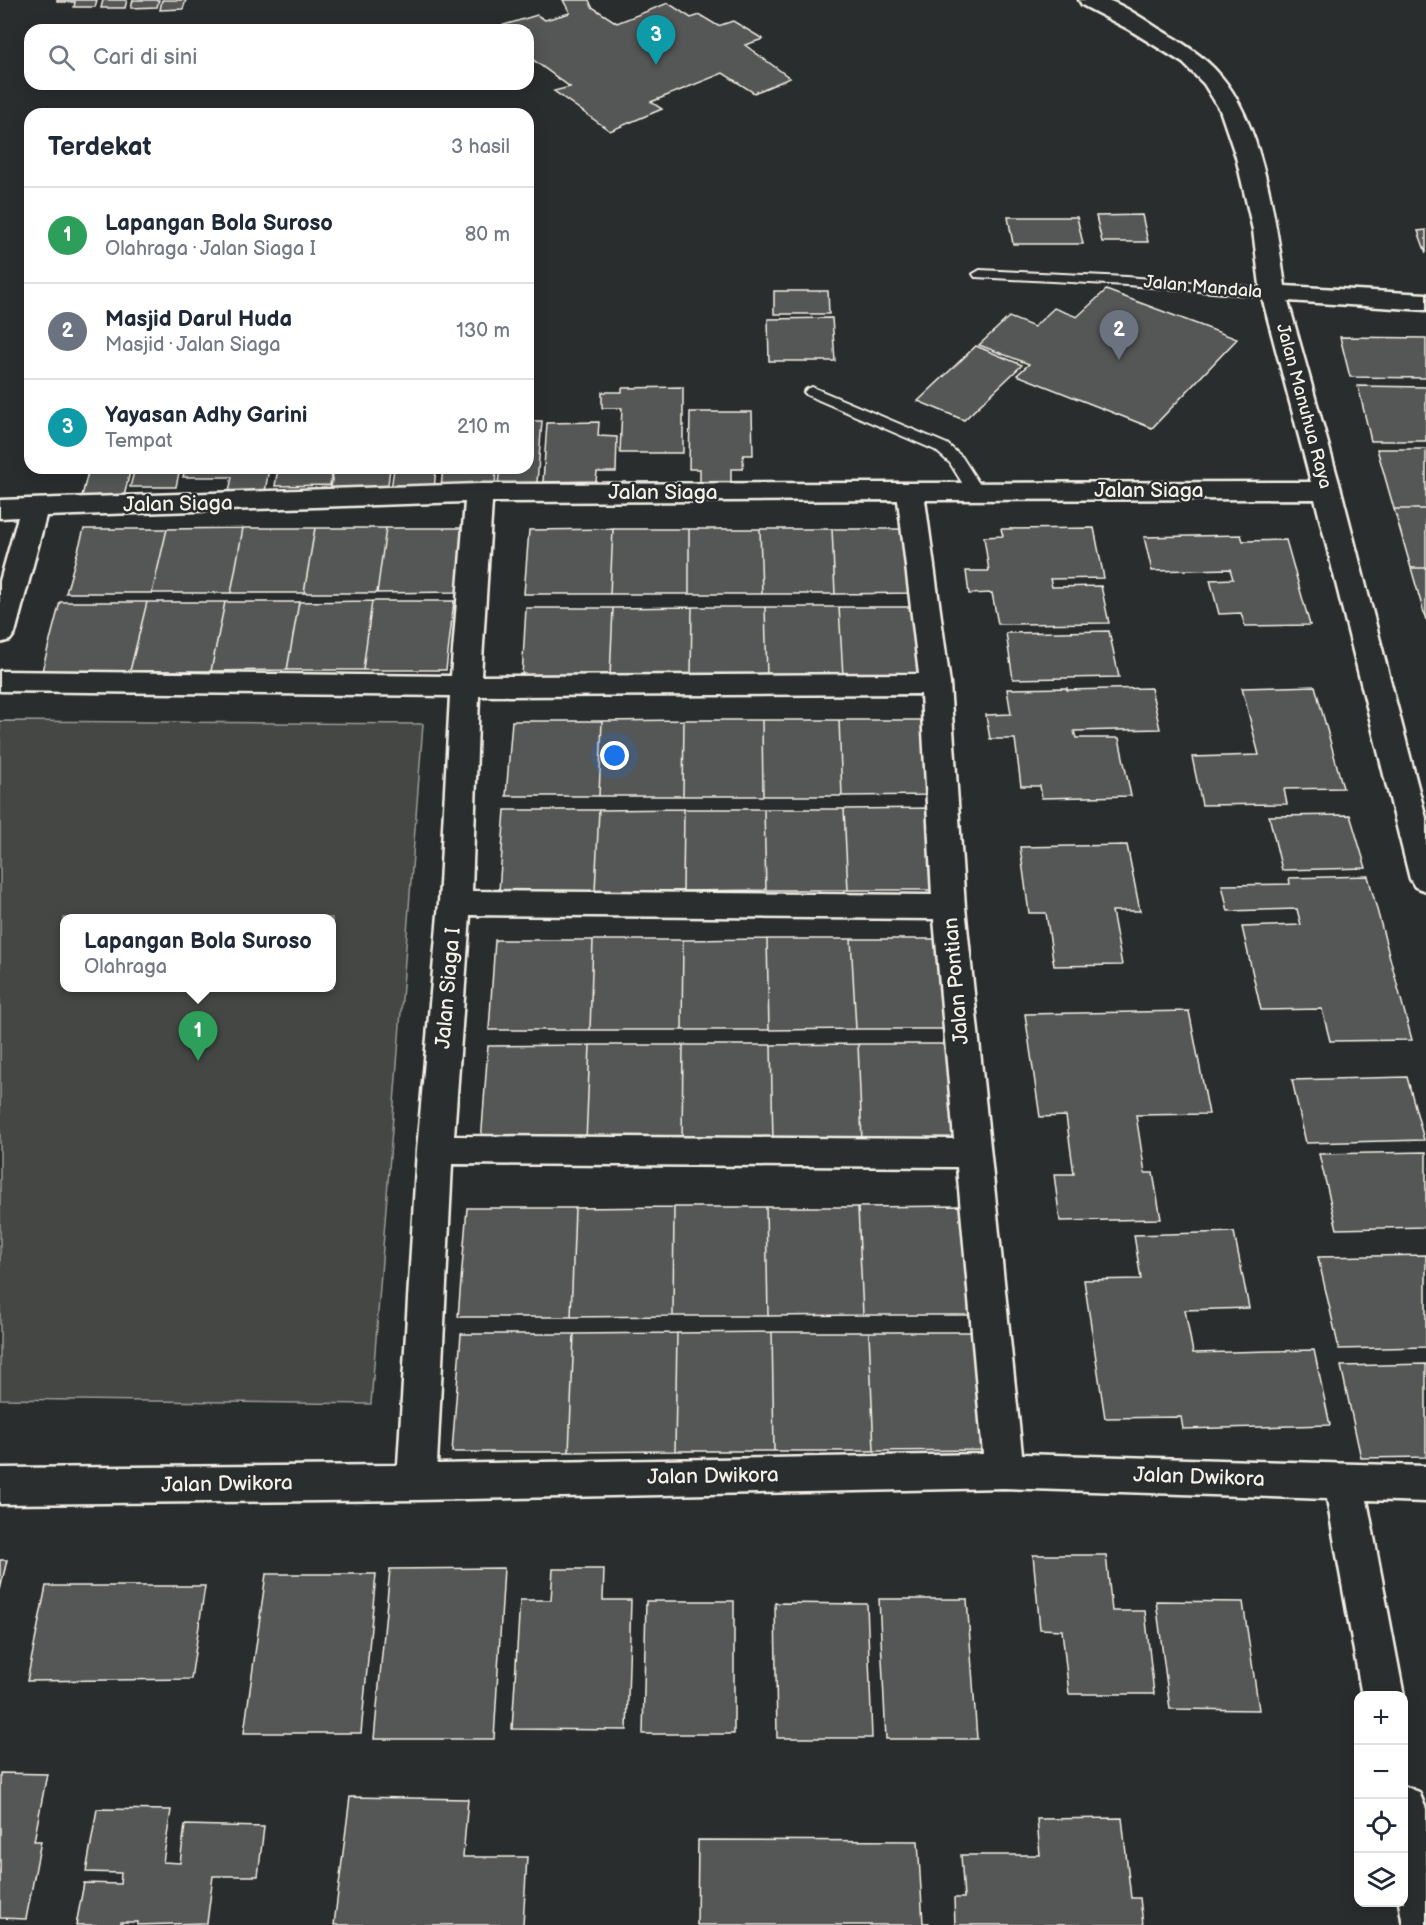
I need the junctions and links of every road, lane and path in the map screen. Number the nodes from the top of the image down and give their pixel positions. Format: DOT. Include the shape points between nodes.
graph roads {
  1 [pos="1090,0"];
  2 [pos="981,274"];
  3 [pos="1273,293"];
  4 [pos="1426,302"];
  5 [pos="812,392"];
  6 [pos="910,490"];
  7 [pos="975,490"];
  8 [pos="1327,490"];
  9 [pos="479,493"];
  10 [pos="34,508"];
  11 [pos="0,509"];
  12 [pos="0,633"];
  13 [pos="0,681"];
  14 [pos="935,684"];
  15 [pos="465,686"];
  16 [pos="1426,879"];
  17 [pos="455,903"];
  18 [pos="949,907"];
  19 [pos="435,1150"];
  20 [pos="972,1153"];
  21 [pos="1004,1471"];
  22 [pos="417,1482"];
  23 [pos="1344,1482"];
  24 [pos="1426,1484"];
  25 [pos="0,1486"];
  26 [pos="1382,1691"];
  27 [pos="1408,1830"];
  28 [pos="1425,1925"];
  1 -- 3 [label="street, Jalan Manuhua Raya" via="1191,58 1213,80 1231,110 1248,157 1265,230"];
  2 -- 3 [label="lane, Jalan Mandala"];
  3 -- 4 [label="street, Jalan Mandala"];
  3 -- 8 [label="street, Jalan Manuhua Raya"];
  5 -- 7 [label="lane" via="941,447 956,460"];
  6 -- 7 [label="street, Jalan Siaga"];
  6 -- 9 [label="street, Jalan Siaga"];
  6 -- 14 [label="street, Jalan Pontian"];
  7 -- 8 [label="street, Jalan Siaga"];
  8 -- 16 [label="street, Jalan Manuhua Raya"];
  9 -- 10 [label="street, Jalan Siaga"];
  9 -- 15 [label="street, Jalan Siaga I"];
  10 -- 11 [label="street, Jalan Siaga"];
  10 -- 12 [label="street"];
  13 -- 15 [label="street"];
  14 -- 15 [label="street"];
  14 -- 18 [label="street, Jalan Pontian"];
  15 -- 17 [label="street, Jalan Siaga I"];
  17 -- 18 [label="street"];
  17 -- 19 [label="street, Jalan Siaga I"];
  18 -- 20 [label="street, Jalan Pontian"];
  19 -- 20 [label="street"];
  19 -- 22 [label="street, Jalan Siaga I"];
  20 -- 21 [label="street, Jalan Pontian"];
  21 -- 22 [label="street, Jalan Dwikora"];
  21 -- 23 [label="street, Jalan Dwikora"];
  22 -- 25 [label="street, Jalan Dwikora"];
  23 -- 24 [label="street, Jalan Dwikora"];
  23 -- 26 [label="street"];
  27 -- 28 [label="street"];
}
